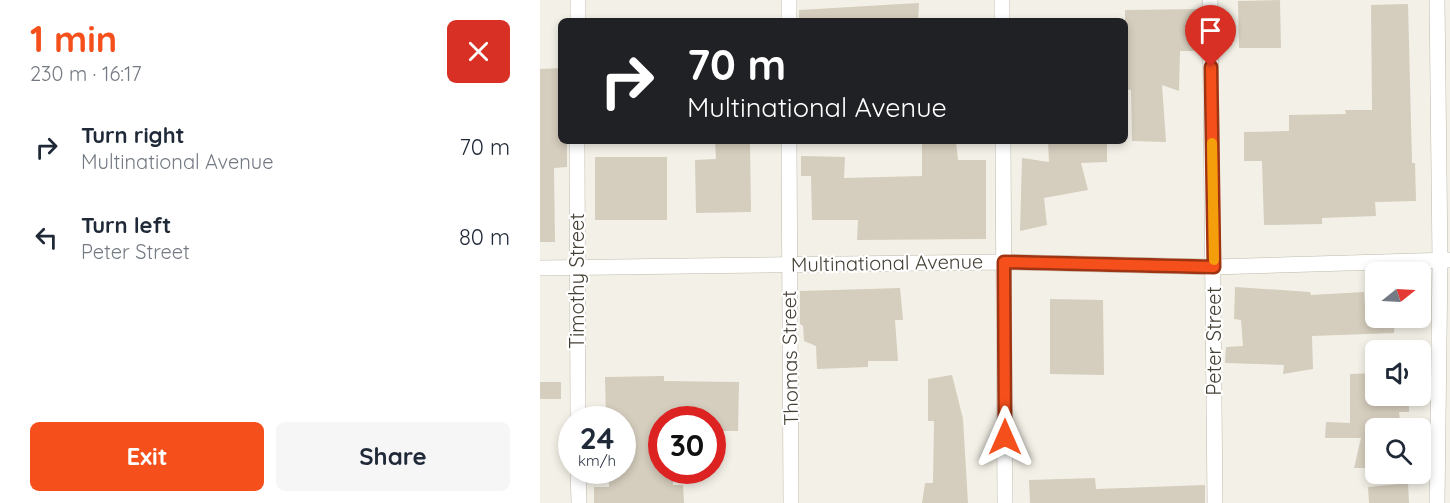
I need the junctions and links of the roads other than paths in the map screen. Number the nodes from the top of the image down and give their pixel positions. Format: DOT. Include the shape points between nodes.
graph roads {
  1 [pos="578,0"];
  2 [pos="789,0"];
  3 [pos="1002,0"];
  4 [pos="1210,0"];
  5 [pos="1437,0"];
  6 [pos="578,18"];
  7 [pos="789,18"];
  8 [pos="1002,18"];
  9 [pos="577,144"];
  10 [pos="789,144"];
  11 [pos="1003,144"];
  12 [pos="1445,260"];
  13 [pos="1004,262"];
  14 [pos="789,264"];
  15 [pos="576,267"];
  16 [pos="1214,267"];
  17 [pos="540,268"];
  18 [pos="578,406"];
  19 [pos="578,484"];
  20 [pos="579,503"];
  21 [pos="791,503"];
  22 [pos="1005,503"];
  23 [pos="1215,503"];
  24 [pos="1437,503"];
  1 -- 6 [label="street"];
  2 -- 7 [label="street"];
  3 -- 8 [label="street"];
  4 -- 16 [label="street, Peter Street"];
  5 -- 12 [label="street"];
  9 -- 15 [label="street, Timothy Street"];
  10 -- 14 [label="street, Thomas Street"];
  11 -- 13 [label="street"];
  12 -- 16 [label="street, Multinational Avenue"];
  12 -- 24 [label="street"];
  13 -- 14 [label="street, Multinational Avenue"];
  13 -- 16 [label="street, Multinational Avenue"];
  13 -- 22 [label="street"];
  14 -- 15 [label="street, Multinational Avenue"];
  14 -- 21 [label="street, Thomas Street"];
  15 -- 17 [label="street, Multinational Avenue"];
  15 -- 18 [label="street, Timothy Street"];
  16 -- 23 [label="street, Peter Street"];
  19 -- 20 [label="street"];
}
